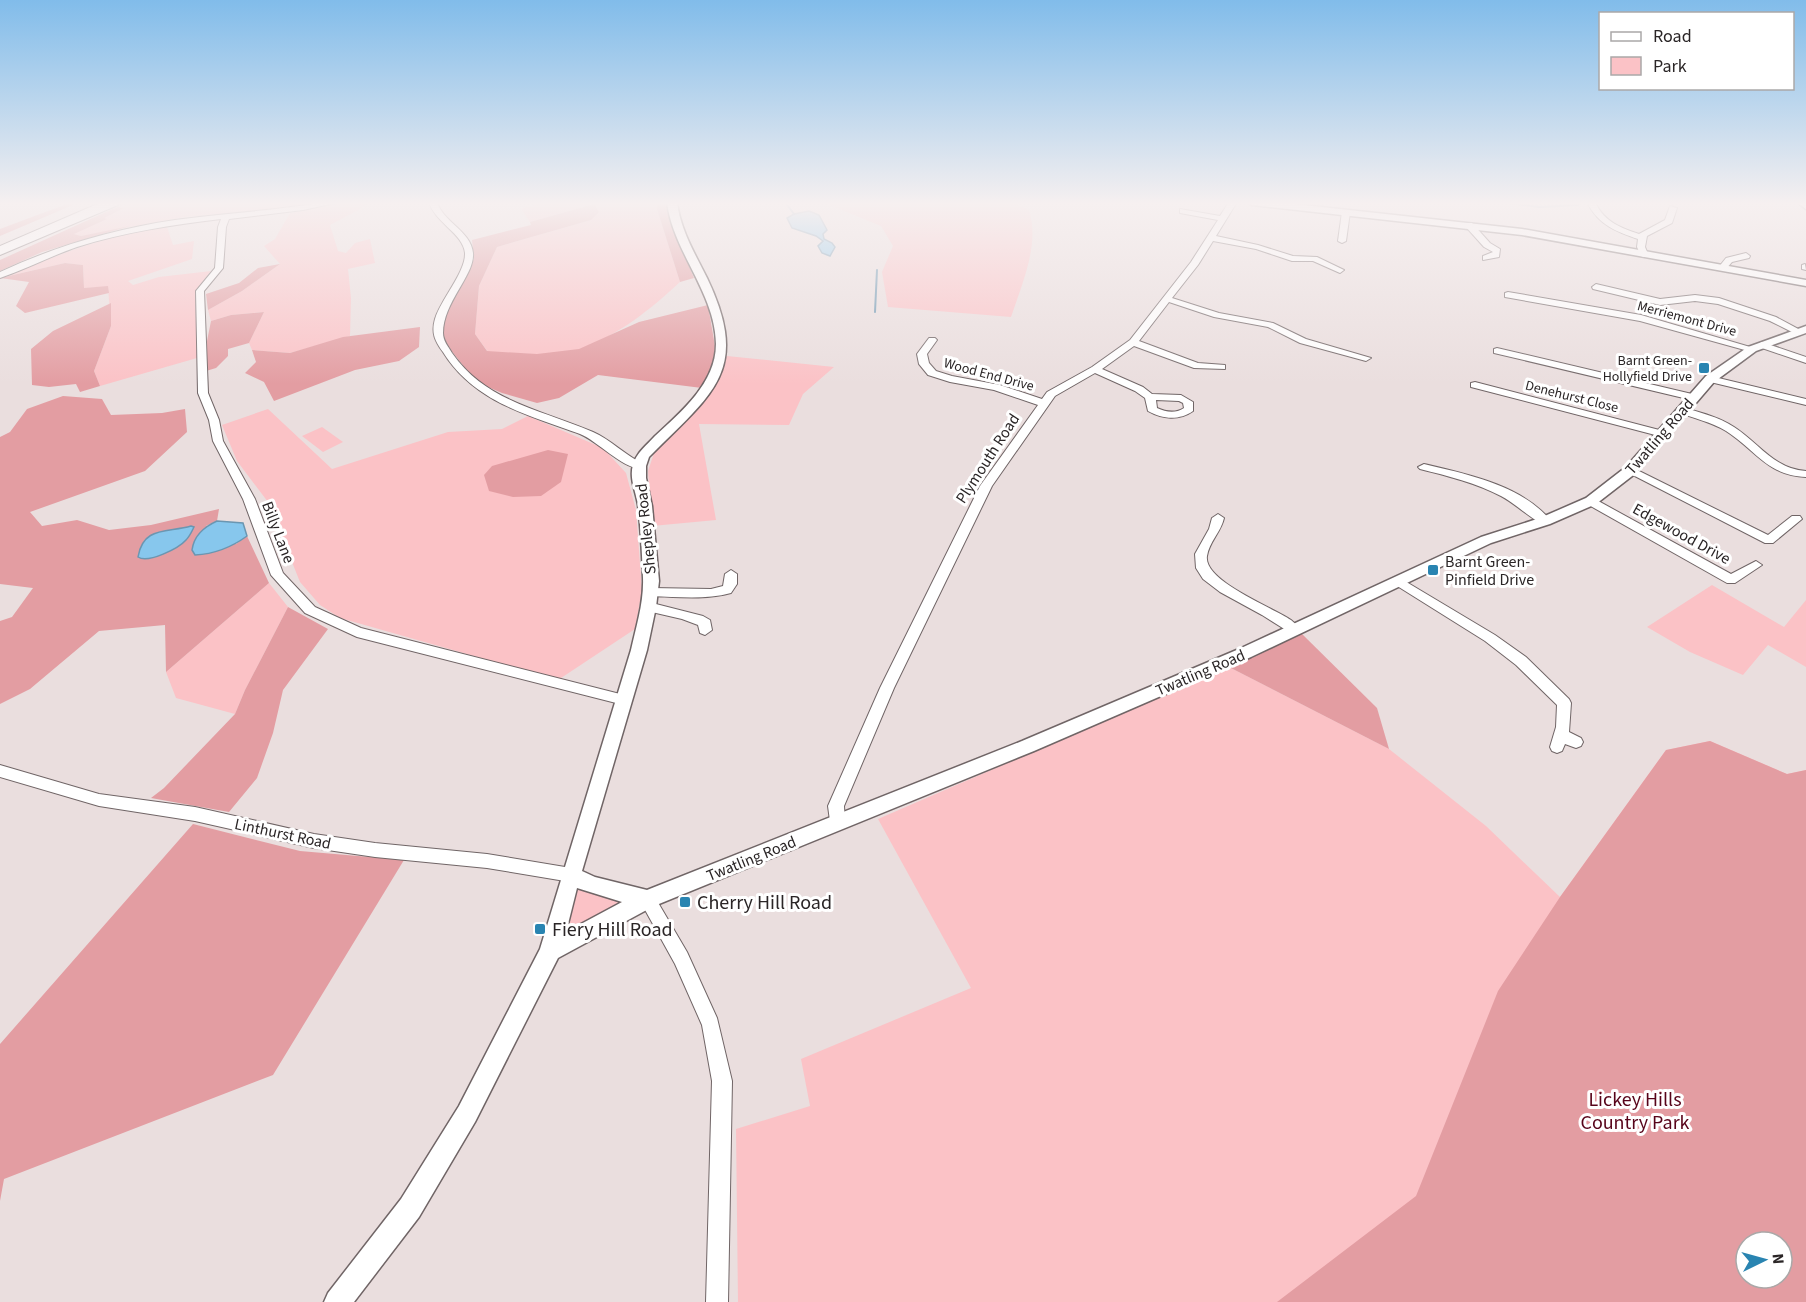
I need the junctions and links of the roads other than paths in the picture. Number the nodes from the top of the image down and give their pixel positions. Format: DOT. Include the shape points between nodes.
graph roads {
  1 [pos="29,263"];
  2 [pos="219,263"];
  3 [pos="467,263"];
  4 [pos="694,263"];
  5 [pos="1193,263"];
  6 [pos="1323,263"];
  7 [pos="1693,263"];
  8 [pos="1727,263"];
  9 [pos="1722,268"];
  10 [pos="1340,270"];
  11 [pos="0,275"];
  12 [pos="1806,283"];
  13 [pos="1596,287"];
  14 [pos="1508,295"];
  15 [pos="1167,299"];
  16 [pos="1801,330"];
  17 [pos="932,340"];
  18 [pos="1133,342"];
  19 [pos="1757,347"];
  20 [pos="1497,351"];
  21 [pos="1360,359"];
  22 [pos="1806,360"];
  23 [pos="1222,367"];
  24 [pos="1095,369"];
  25 [pos="1710,379"];
  26 [pos="1474,385"];
  27 [pos="1150,397"];
  28 [pos="1692,397"];
  29 [pos="1806,402"];
  30 [pos="1043,403"];
  31 [pos="1681,410"];
  32 [pos="1663,434"];
  33 [pos="639,466"];
  34 [pos="1424,467"];
  35 [pos="1631,470"];
  36 [pos="1806,474"];
  37 [pos="1591,501"];
  38 [pos="1218,518"];
  39 [pos="1796,519"];
  40 [pos="1545,521"];
  41 [pos="1756,566"];
  42 [pos="731,574"];
  43 [pos="1398,581"];
  44 [pos="649,600"];
  45 [pos="1294,629"];
  46 [pos="705,630"];
  47 [pos="624,700"];
  48 [pos="1576,742"];
  49 [pos="0,771"];
  50 [pos="837,823"];
  51 [pos="571,875"];
  52 [pos="647,899"];
  53 [pos="550,951"];
  54 [pos="337,1302"];
  55 [pos="717,1302"];
  1 -- 11 [label="street"];
  2 -- 47 [label="street, Billy Lane" via="200,291 203,393 218,441 249,499 277,575 310,610 357,632"];
  3 -- 33 [label="street, Shepley Road" via="440,311 438,338 456,366 481,391 591,435"];
  4 -- 33 [label="street" via="716,315 722,354 695,403 643,456"];
  5 -- 15 [label="street, Plymouth Road"];
  6 -- 10 [label="street"];
  7 -- 9 [label="street"];
  8 -- 9 [label="street"];
  9 -- 12 [label="street"];
  13 -- 16 [label="street" via="1660,302 1695,298 1719,301"];
  14 -- 19 [label="street, Merriemont Drive" via="1641,318"];
  15 -- 18 [label="street, Plymouth Road"];
  15 -- 21 [label="street" via="1282,329 1303,341"];
  16 -- 19 [label="street, Twatling Road"];
  17 -- 30 [label="street, Wood End Drive" via="922,354 932,373 1018,393"];
  18 -- 23 [label="street" via="1197,366"];
  18 -- 24 [label="street, Plymouth Road"];
  19 -- 22 [label="street, Merriemont Drive"];
  19 -- 25 [label="street, Twatling Road"];
  20 -- 28 [label="street"];
  24 -- 27 [label="street"];
  24 -- 30 [label="street, Plymouth Road" via="1061,387"];
  25 -- 28 [label="street, Twatling Road"];
  25 -- 29 [label="street"];
  26 -- 32 [label="street, Denehurst Close"];
  28 -- 31 [label="street, Twatling Road"];
  30 -- 50 [label="street, Plymouth Road" via="971,514 887,688 836,806"];
  31 -- 32 [label="street, Twatling Road"];
  31 -- 36 [label="street" via="1731,430 1764,460 1789,472"];
  32 -- 35 [label="street, Twatling Road"];
  33 -- 44 [label="street, Shepley Road" via="645,506"];
  34 -- 40 [label="street" via="1485,484 1514,497"];
  35 -- 37 [label="street, Twatling Road"];
  35 -- 39 [label="street, Edgewood Drive" via="1769,540"];
  37 -- 40 [label="street, Twatling Road"];
  37 -- 41 [label="street, Edgewood Drive" via="1731,580"];
  38 -- 45 [label="street" via="1217,529 1201,552 1201,568 1222,588"];
  40 -- 43 [label="street, Twatling Road" via="1486,540"];
  42 -- 44 [label="street" via="727,590"];
  43 -- 45 [label="street, Twatling Road"];
  43 -- 48 [label="street" via="1521,661 1564,703 1559,741"];
  44 -- 46 [label="street" via="705,623"];
  44 -- 47 [label="street, Shepley Road"];
  45 -- 50 [label="street, Twatling Road" via="1028,746"];
  47 -- 51 [label="street, Shepley Road"];
  49 -- 51 [label="street, Linthurst Road" via="99,800 195,814 314,841"];
  50 -- 52 [label="street, Twatling Road"];
  51 -- 52 [label="street" via="591,885"];
  51 -- 53 [label="street"];
  52 -- 53 [label="street, Twatling Road"];
  52 -- 55 [label="street" via="681,958 711,1024 722,1081"];
  53 -- 54 [label="street" via="467,1114 410,1208"];
}
